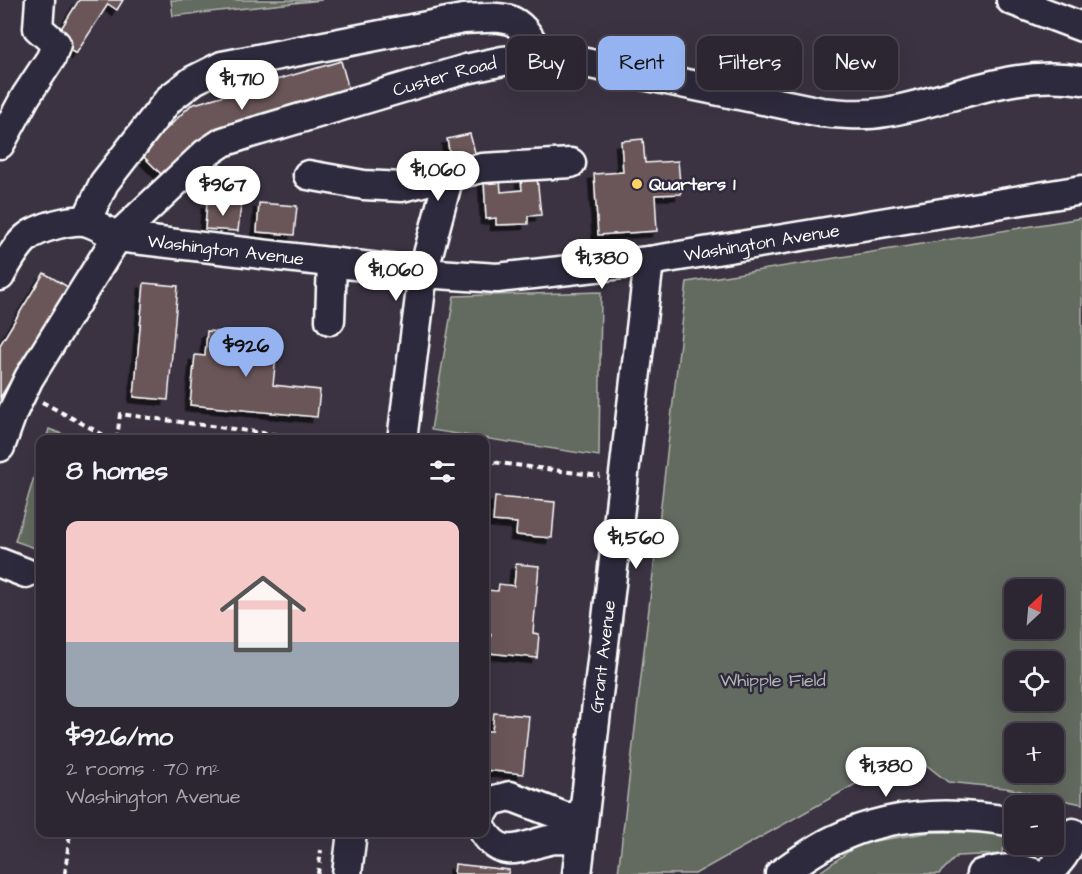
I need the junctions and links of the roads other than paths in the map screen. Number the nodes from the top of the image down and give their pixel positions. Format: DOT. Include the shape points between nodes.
graph roads {
  1 [pos="40,0"];
  2 [pos="1011,0"];
  3 [pos="1050,7"];
  4 [pos="1082,27"];
  5 [pos="530,36"];
  6 [pos="507,61"];
  7 [pos="586,63"];
  8 [pos="1082,80"];
  9 [pos="0,144"];
  10 [pos="571,164"];
  11 [pos="308,175"];
  12 [pos="449,176"];
  13 [pos="1082,190"];
  14 [pos="86,221"];
  15 [pos="117,237"];
  16 [pos="649,261"];
  17 [pos="332,262"];
  18 [pos="423,273"];
  19 [pos="0,276"];
  20 [pos="330,320"];
  21 [pos="403,435"];
  22 [pos="0,447"];
  23 [pos="489,804"];
  24 [pos="1004,821"];
  25 [pos="581,828"];
  26 [pos="1069,832"];
  27 [pos="351,837"];
  28 [pos="487,837"];
  29 [pos="347,874"];
  30 [pos="577,874"];
  31 [pos="780,874"];
  32 [pos="981,874"];
  33 [pos="1036,874"];
  34 [pos="1047,874"];
  1 -- 9 [label="street" via="38,28 56,44"];
  2 -- 3 [label="street"];
  3 -- 4 [label="street"];
  5 -- 14 [label="street" via="518,24 502,17 463,19 222,66 169,99 104,183"];
  6 -- 15 [label="street, Custer Road" via="466,69 223,142 205,154"];
  7 -- 8 [label="street, Custer Road" via="857,115 886,112 1015,79"];
  10 -- 12 [label="street" via="482,168"];
  11 -- 12 [label="street" via="402,187"];
  12 -- 18 [label="street"];
  13 -- 16 [label="street, Washington Avenue"];
  14 -- 15 [label="street"];
  14 -- 19 [label="street" via="62,223 27,237"];
  15 -- 17 [label="street, Washington Avenue"];
  15 -- 22 [label="street, Custer Road" via="22,392"];
  16 -- 18 [label="street, Washington Avenue" via="497,278"];
  16 -- 25 [label="street, Grant Avenue"];
  17 -- 18 [label="street, Washington Avenue"];
  17 -- 20 [label="street"];
  18 -- 21 [label="street"];
  23 -- 25 [label="street" via="510,796 565,817"];
  24 -- 31 [label="street" via="950,815 908,816 834,840"];
  25 -- 28 [label="street" via="521,849 509,850"];
  25 -- 30 [label="street, Grant Avenue"];
  26 -- 34 [label="street" via="1069,848"];
  27 -- 29 [label="street"];
  32 -- 33 [label="street" via="1017,869"];
}
